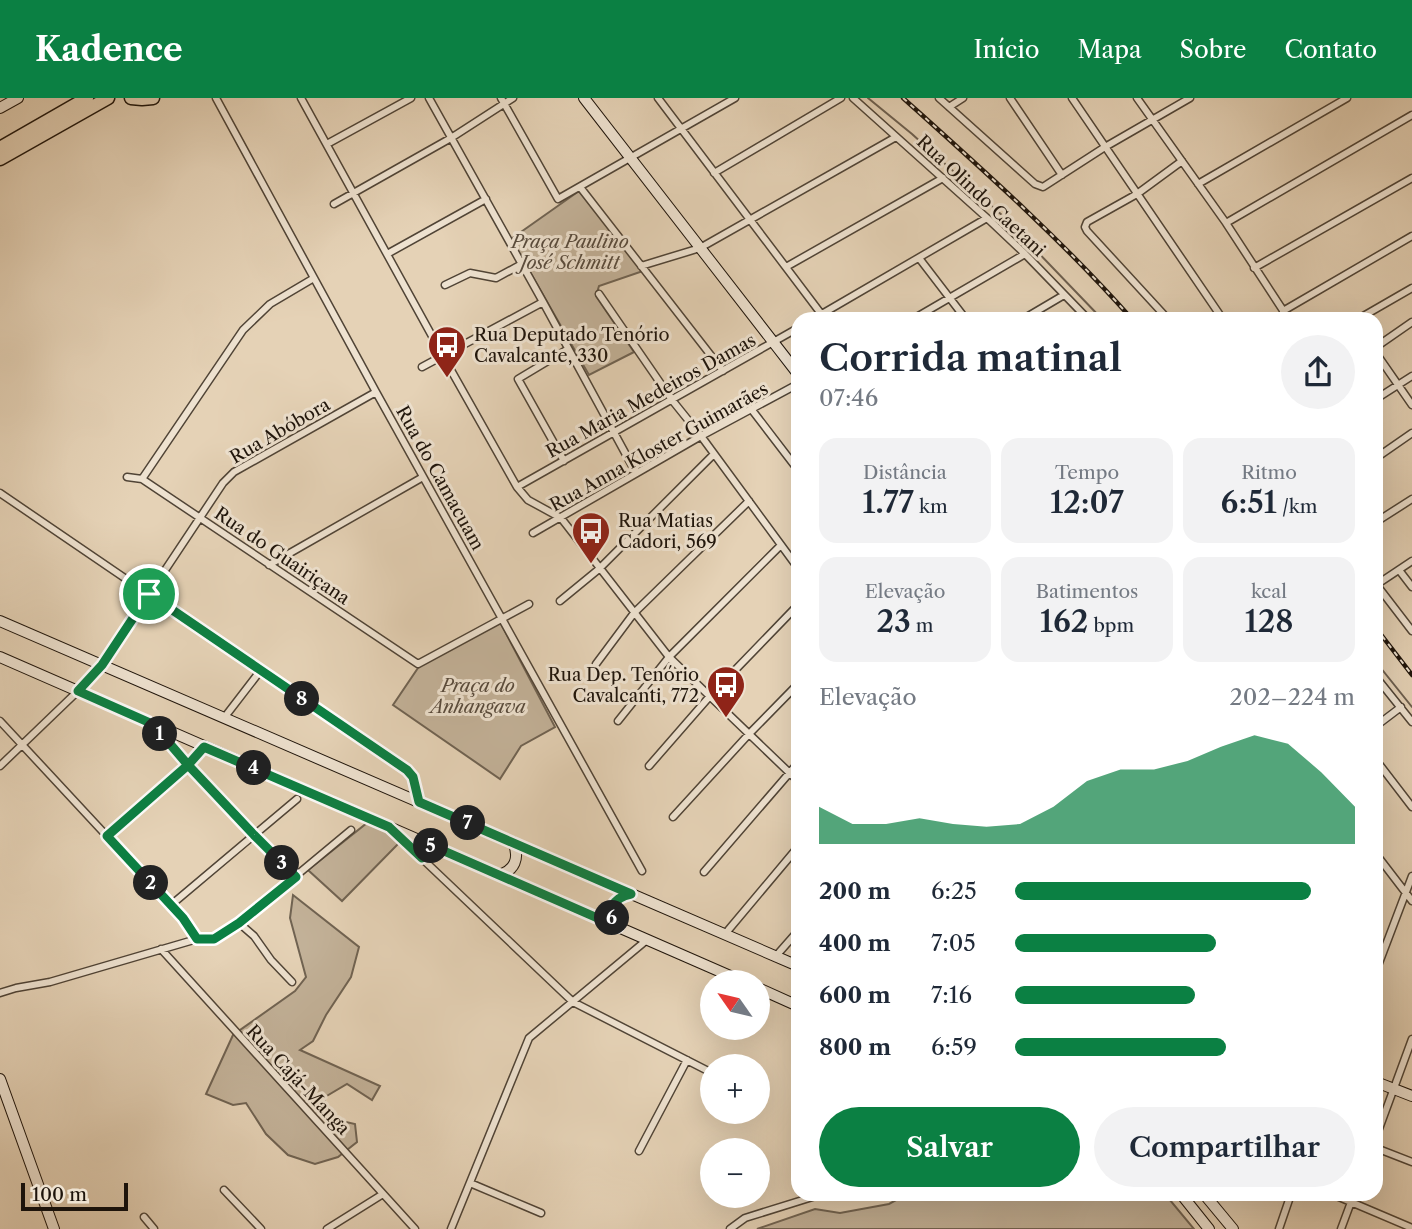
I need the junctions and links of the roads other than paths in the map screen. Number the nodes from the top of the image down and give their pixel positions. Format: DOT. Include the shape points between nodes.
graph roads {
  1 [pos="18,98"];
  2 [pos="108,98"];
  3 [pos="119,98"];
  4 [pos="131,98"];
  5 [pos="153,98"];
  6 [pos="216,98"];
  7 [pos="302,98"];
  8 [pos="411,98"];
  9 [pos="429,98"];
  10 [pos="513,98"];
  11 [pos="584,98"];
  12 [pos="658,98"];
  13 [pos="735,98"];
  14 [pos="841,98"];
  15 [pos="853,98"];
  16 [pos="939,98"];
  17 [pos="963,98"];
  18 [pos="1010,98"];
  19 [pos="1072,98"];
  20 [pos="1137,98"];
  21 [pos="1190,98"];
  22 [pos="1347,98"];
  23 [pos="503,101"];
  24 [pos="86,104"];
  25 [pos="949,107"];
  26 [pos="0,108"];
  27 [pos="1412,115"];
  28 [pos="1152,119"];
  29 [pos="681,130"];
  30 [pos="896,137"];
  31 [pos="451,138"];
  32 [pos="327,144"];
  33 [pos="1105,147"];
  34 [pos="0,148"];
  35 [pos="630,158"];
  36 [pos="0,159"];
  37 [pos="1182,161"];
  38 [pos="714,173"];
  39 [pos="1062,175"];
  40 [pos="943,178"];
  41 [pos="1412,178"];
  42 [pos="1198,184"];
  43 [pos="580,187"];
  44 [pos="353,193"];
  45 [pos="1137,194"];
  46 [pos="486,199"];
  47 [pos="334,204"];
  48 [pos="987,218"];
  49 [pos="750,220"];
  50 [pos="1226,223"];
  51 [pos="1412,236"];
  52 [pos="700,248"];
  53 [pos="387,254"];
  54 [pos="1025,254"];
  55 [pos="919,258"];
  56 [pos="522,264"];
  57 [pos="641,266"];
  58 [pos="786,267"];
  59 [pos="1254,268"];
  60 [pos="314,278"];
  61 [pos="445,285"];
  62 [pos="1412,288"];
  63 [pos="599,294"];
  64 [pos="1064,295"];
  65 [pos="950,299"];
  66 [pos="543,302"];
  67 [pos="1283,311"];
  68 [pos="815,312"];
  69 [pos="825,312"];
  70 [pos="926,312"];
  71 [pos="960,312"];
  72 [pos="1035,312"];
  73 [pos="1081,312"];
  74 [pos="1161,312"];
  75 [pos="1218,312"];
  76 [pos="1370,312"];
  77 [pos="1412,322"];
  78 [pos="791,332"];
  79 [pos="773,342"];
  80 [pos="1383,342"];
  81 [pos="568,349"];
  82 [pos="443,356"];
  83 [pos="1383,363"];
  84 [pos="791,365"];
  85 [pos="422,367"];
  86 [pos="723,371"];
  87 [pos="1412,376"];
  88 [pos="1398,385"];
  89 [pos="791,388"];
  90 [pos="376,392"];
  91 [pos="1383,395"];
  92 [pos="672,400"];
  93 [pos="1412,405"];
  94 [pos="752,410"];
  95 [pos="614,433"];
  96 [pos="1412,433"];
  97 [pos="701,436"];
  98 [pos="1383,453"];
  99 [pos="714,454"];
  100 [pos="564,461"];
  101 [pos="791,461"];
  102 [pos="636,473"];
  103 [pos="423,477"];
  104 [pos="127,478"];
  105 [pos="142,480"];
  106 [pos="517,487"];
  107 [pos="0,492"];
  108 [pos="1412,499"];
  109 [pos="749,501"];
  110 [pos="200,518"];
  111 [pos="561,518"];
  112 [pos="1383,518"];
  113 [pos="533,533"];
  114 [pos="781,545"];
  115 [pos="791,559"];
  116 [pos="1412,561"];
  117 [pos="269,565"];
  118 [pos="599,569"];
  119 [pos="1399,570"];
  120 [pos="1383,580"];
  121 [pos="1412,587"];
  122 [pos="1383,593"];
  123 [pos="149,594"];
  124 [pos="560,601"];
  125 [pos="529,604"];
  126 [pos="634,613"];
  127 [pos="791,613"];
  128 [pos="502,618"];
  129 [pos="0,621"];
  130 [pos="1412,631"];
  131 [pos="0,657"];
  132 [pos="669,657"];
  133 [pos="596,664"];
  134 [pos="102,665"];
  135 [pos="261,670"];
  136 [pos="1383,685"];
  137 [pos="78,691"];
  138 [pos="791,691"];
  139 [pos="710,696"];
  140 [pos="1401,707"];
  141 [pos="224,718"];
  142 [pos="0,721"];
  143 [pos="618,721"];
  144 [pos="1383,721"];
  145 [pos="148,722"];
  146 [pos="1412,722"];
  147 [pos="749,734"];
  148 [pos="23,745"];
  149 [pos="204,747"];
  150 [pos="188,765"];
  151 [pos="0,766"];
  152 [pos="649,766"];
  153 [pos="1383,769"];
  154 [pos="789,772"];
  155 [pos="297,799"];
  156 [pos="419,802"];
  157 [pos="1412,807"];
  158 [pos="673,817"];
  159 [pos="389,827"];
  160 [pos="351,830"];
  161 [pos="254,835"];
  162 [pos="107,836"];
  163 [pos="513,842"];
  164 [pos="428,844"];
  165 [pos="791,856"];
  166 [pos="422,858"];
  167 [pos="1383,864"];
  168 [pos="642,871"];
  169 [pos="704,872"];
  170 [pos="498,875"];
  171 [pos="1412,876"];
  172 [pos="296,877"];
  173 [pos="631,894"];
  174 [pos="1405,894"];
  175 [pos="1412,901"];
  176 [pos="171,905"];
  177 [pos="239,923"];
  178 [pos="618,927"];
  179 [pos="725,934"];
  180 [pos="197,939"];
  181 [pos="648,939"];
  182 [pos="791,939"];
  183 [pos="161,949"];
  184 [pos="1383,952"];
  185 [pos="776,956"];
  186 [pos="791,963"];
  187 [pos="712,970"];
  188 [pos="292,982"];
  189 [pos="0,993"];
  190 [pos="770,993"];
  191 [pos="573,1002"];
  192 [pos="791,1003"];
  193 [pos="1412,1039"];
  194 [pos="687,1060"];
  195 [pos="700,1067"];
  196 [pos="0,1079"];
  197 [pos="1383,1085"];
  198 [pos="1394,1089"];
  199 [pos="1412,1096"];
  200 [pos="1383,1118"];
  201 [pos="639,1151"];
  202 [pos="1383,1151"];
  203 [pos="1412,1162"];
  204 [pos="470,1183"];
  205 [pos="224,1190"];
  206 [pos="383,1194"];
  207 [pos="800,1201"];
  208 [pos="1187,1201"];
  209 [pos="1210,1201"];
  210 [pos="1289,1201"];
  211 [pos="1351,1202"];
  212 [pos="541,1213"];
  213 [pos="144,1217"];
  214 [pos="1230,1225"];
  215 [pos="1412,1228"];
  216 [pos="54,1229"];
  217 [pos="154,1229"];
  218 [pos="261,1229"];
  219 [pos="327,1229"];
  220 [pos="415,1229"];
  221 [pos="451,1229"];
  222 [pos="730,1229"];
  223 [pos="1211,1229"];
  224 [pos="1279,1229"];
  225 [pos="1341,1229"];
  1 -- 26 [label="main road"];
  2 -- 24 [label="highway"];
  3 -- 24 [label="highway"];
  4 -- 5 [label="highway"];
  6 -- 60 [label="street, Rua do Camacuam"];
  7 -- 32 [label="street"];
  8 -- 32 [label="street"];
  9 -- 31 [label="street"];
  10 -- 23 [label="street"];
  11 -- 35 [label="main road"];
  12 -- 29 [label="street"];
  13 -- 29 [label="street"];
  14 -- 38 [label="street"];
  15 -- 30 [label="street, Rua Olindo Caetani"];
  16 -- 25 [label="street"];
  17 -- 25 [label="street"];
  18 -- 39 [label="street"];
  19 -- 33 [label="street"];
  20 -- 28 [label="street"];
  21 -- 28 [label="street"];
  22 -- 42 [label="street"];
  23 -- 31 [label="street"];
  23 -- 43 [label="street" via="558,199"];
  24 -- 34 [label="highway"];
  24 -- 36 [label="highway"];
  25 -- 39 [label="street" via="1040,187"];
  27 -- 50 [label="street"];
  28 -- 33 [label="street"];
  28 -- 37 [label="street"];
  29 -- 35 [label="street"];
  29 -- 38 [label="street"];
  30 -- 40 [label="street, Rua Olindo Caetani"];
  30 -- 49 [label="street"];
  31 -- 44 [label="street"];
  31 -- 46 [label="street"];
  32 -- 44 [label="street"];
  33 -- 39 [label="street"];
  33 -- 45 [label="street"];
  35 -- 43 [label="street"];
  35 -- 52 [label="main road"];
  37 -- 42 [label="street"];
  37 -- 45 [label="street"];
  38 -- 49 [label="street"];
  40 -- 48 [label="street, Rua Olindo Caetani"];
  40 -- 58 [label="street"];
  41 -- 59 [label="street"];
  42 -- 50 [label="street"];
  43 -- 57 [label="street"];
  44 -- 47 [label="street"];
  44 -- 53 [label="street"];
  45 -- 74 [label="street" via="1085,227"];
  45 -- 75 [label="street"];
  46 -- 53 [label="street"];
  46 -- 56 [label="street"];
  48 -- 54 [label="street, Rua Olindo Caetani"];
  48 -- 55 [label="street"];
  49 -- 52 [label="street"];
  49 -- 58 [label="street"];
  50 -- 59 [label="street"];
  51 -- 67 [label="street"];
  52 -- 57 [label="street"];
  52 -- 79 [label="main road"];
  53 -- 82 [label="street"];
  54 -- 64 [label="street, Rua Olindo Caetani"];
  54 -- 65 [label="street"];
  55 -- 65 [label="street"];
  55 -- 69 [label="street"];
  56 -- 61 [label="street" via="496,278 470,273"];
  56 -- 66 [label="street"];
  57 -- 86 [label="street"];
  58 -- 68 [label="street"];
  59 -- 67 [label="street"];
  60 -- 90 [label="street, Rua do Camacuam"];
  60 -- 105 [label="street" via="270,304 243,330"];
  62 -- 76 [label="street"];
  63 -- 92 [label="street"];
  64 -- 72 [label="street"];
  64 -- 73 [label="street, Rua Olindo Caetani"];
  65 -- 70 [label="street"];
  65 -- 71 [label="street"];
  66 -- 81 [label="street"];
  66 -- 82 [label="street"];
  77 -- 80 [label="street"];
  78 -- 79 [label="street, Rua Maria Medeiros Damas"];
  79 -- 84 [label="main road"];
  79 -- 86 [label="street, Rua Maria Medeiros Damas"];
  81 -- 95 [label="street"];
  81 -- 100 [label="street" via="518,379"];
  82 -- 85 [label="street"];
  82 -- 106 [label="street"];
  83 -- 88 [label="street"];
  86 -- 92 [label="street, Rua Maria Medeiros Damas"];
  87 -- 88 [label="street"];
  88 -- 91 [label="street"];
  88 -- 93 [label="street"];
  89 -- 94 [label="street, Rua Anna Kloster Guimarães"];
  90 -- 103 [label="street, Rua do Camacuam"];
  90 -- 110 [label="street, Rua Abóbora" via="234,472"];
  92 -- 95 [label="street, Rua Maria Medeiros Damas"];
  92 -- 97 [label="street"];
  94 -- 97 [label="street, Rua Anna Kloster Guimarães"];
  94 -- 101 [label="street"];
  95 -- 100 [label="street, Rua Maria Medeiros Damas"];
  95 -- 102 [label="street"];
  96 -- 98 [label="street"];
  97 -- 99 [label="street"];
  97 -- 102 [label="street, Rua Anna Kloster Guimarães"];
  99 -- 109 [label="street"];
  99 -- 118 [label="street"];
  100 -- 106 [label="street, Rua Maria Medeiros Damas"];
  102 -- 111 [label="street, Rua Anna Kloster Guimarães"];
  103 -- 117 [label="street"];
  103 -- 128 [label="street, Rua do Camacuam"];
  104 -- 105 [label="street, Rua do Guairiçana"];
  105 -- 110 [label="street, Rua do Guairiçana"];
  106 -- 111 [label="street" via="528,500"];
  107 -- 123 [label="street"];
  108 -- 112 [label="street"];
  109 -- 114 [label="street"];
  109 -- 126 [label="street"];
  110 -- 117 [label="street, Rua do Guairiçana"];
  110 -- 123 [label="street, Rua Abóbora"];
  111 -- 113 [label="street, Rua Anna Kloster Guimarães"];
  111 -- 118 [label="street"];
  114 -- 115 [label="street"];
  114 -- 132 [label="street"];
  116 -- 119 [label="street"];
  117 -- 128 [label="street, Rua do Guairiçana" via="418,664"];
  118 -- 124 [label="street"];
  118 -- 126 [label="street"];
  119 -- 120 [label="street"];
  119 -- 121 [label="street"];
  122 -- 130 [label="street"];
  123 -- 134 [label="street, Rua Abóbora"];
  123 -- 135 [label="street"];
  125 -- 128 [label="street"];
  126 -- 132 [label="street"];
  126 -- 133 [label="street"];
  127 -- 139 [label="street"];
  128 -- 168 [label="street, Rua do Camacuam"];
  129 -- 134 [label="main road"];
  131 -- 137 [label="main road"];
  132 -- 139 [label="street"];
  132 -- 143 [label="street"];
  134 -- 137 [label="street, Rua Abóbora"];
  134 -- 141 [label="main road"];
  135 -- 141 [label="street"];
  135 -- 156 [label="street" via="407,770"];
  136 -- 140 [label="street"];
  137 -- 145 [label="main road"];
  137 -- 148 [label="street, Rua Abóbora"];
  138 -- 147 [label="street"];
  139 -- 147 [label="street"];
  139 -- 152 [label="street"];
  140 -- 144 [label="street"];
  140 -- 146 [label="street"];
  141 -- 156 [label="main road"];
  142 -- 148 [label="street"];
  145 -- 149 [label="main road"];
  145 -- 150 [label="street"];
  147 -- 154 [label="street"];
  147 -- 158 [label="street"];
  148 -- 151 [label="street, Rua Abóbora"];
  148 -- 162 [label="street"];
  149 -- 150 [label="street"];
  149 -- 159 [label="main road"];
  150 -- 161 [label="street"];
  150 -- 162 [label="street"];
  153 -- 157 [label="street"];
  154 -- 169 [label="street"];
  155 -- 161 [label="street"];
  156 -- 163 [label="main road"];
  159 -- 164 [label="main road"];
  159 -- 166 [label="street"];
  160 -- 172 [label="street"];
  161 -- 172 [label="street"];
  161 -- 176 [label="street"];
  162 -- 176 [label="street"];
  163 -- 170 [label="main road" via="517,859 506,873"];
  163 -- 173 [label="main road"];
  164 -- 166 [label="street" via="420,853"];
  164 -- 170 [label="main road"];
  165 -- 179 [label="street"];
  166 -- 191 [label="street"];
  167 -- 174 [label="street"];
  170 -- 178 [label="main road"];
  171 -- 174 [label="street"];
  172 -- 177 [label="street"];
  173 -- 178 [label="main road" via="612,906"];
  173 -- 179 [label="main road"];
  174 -- 175 [label="street"];
  174 -- 184 [label="street"];
  176 -- 180 [label="street"];
  177 -- 180 [label="street" via="214,939"];
  177 -- 188 [label="street"];
  178 -- 181 [label="main road"];
  179 -- 185 [label="main road"];
  180 -- 183 [label="street"];
  181 -- 187 [label="main road"];
  181 -- 191 [label="street"];
  182 -- 185 [label="street"];
  183 -- 189 [label="street"];
  183 -- 206 [label="street, Rua Cajá-Manga"];
  185 -- 186 [label="main road"];
  190 -- 192 [label="main road"];
  191 -- 194 [label="street"];
  191 -- 204 [label="street" via="530,1038"];
  193 -- 198 [label="street"];
  194 -- 195 [label="street"];
  194 -- 201 [label="street"];
  196 -- 216 [label="main road"];
  197 -- 198 [label="main road"];
  198 -- 199 [label="main road"];
  198 -- 200 [label="street"];
  202 -- 203 [label="street"];
  204 -- 212 [label="street"];
  204 -- 221 [label="street"];
  205 -- 218 [label="street"];
  206 -- 219 [label="street"];
  206 -- 220 [label="street, Rua Cajá-Manga"];
  207 -- 222 [label="street" via="745,1218"];
  208 -- 223 [label="main road"];
  209 -- 214 [label="main road"];
  210 -- 224 [label="street"];
  211 -- 215 [label="street"];
  211 -- 225 [label="street"];
  213 -- 217 [label="street"];
  214 -- 223 [label="main road" via="1221,1219"];
}
